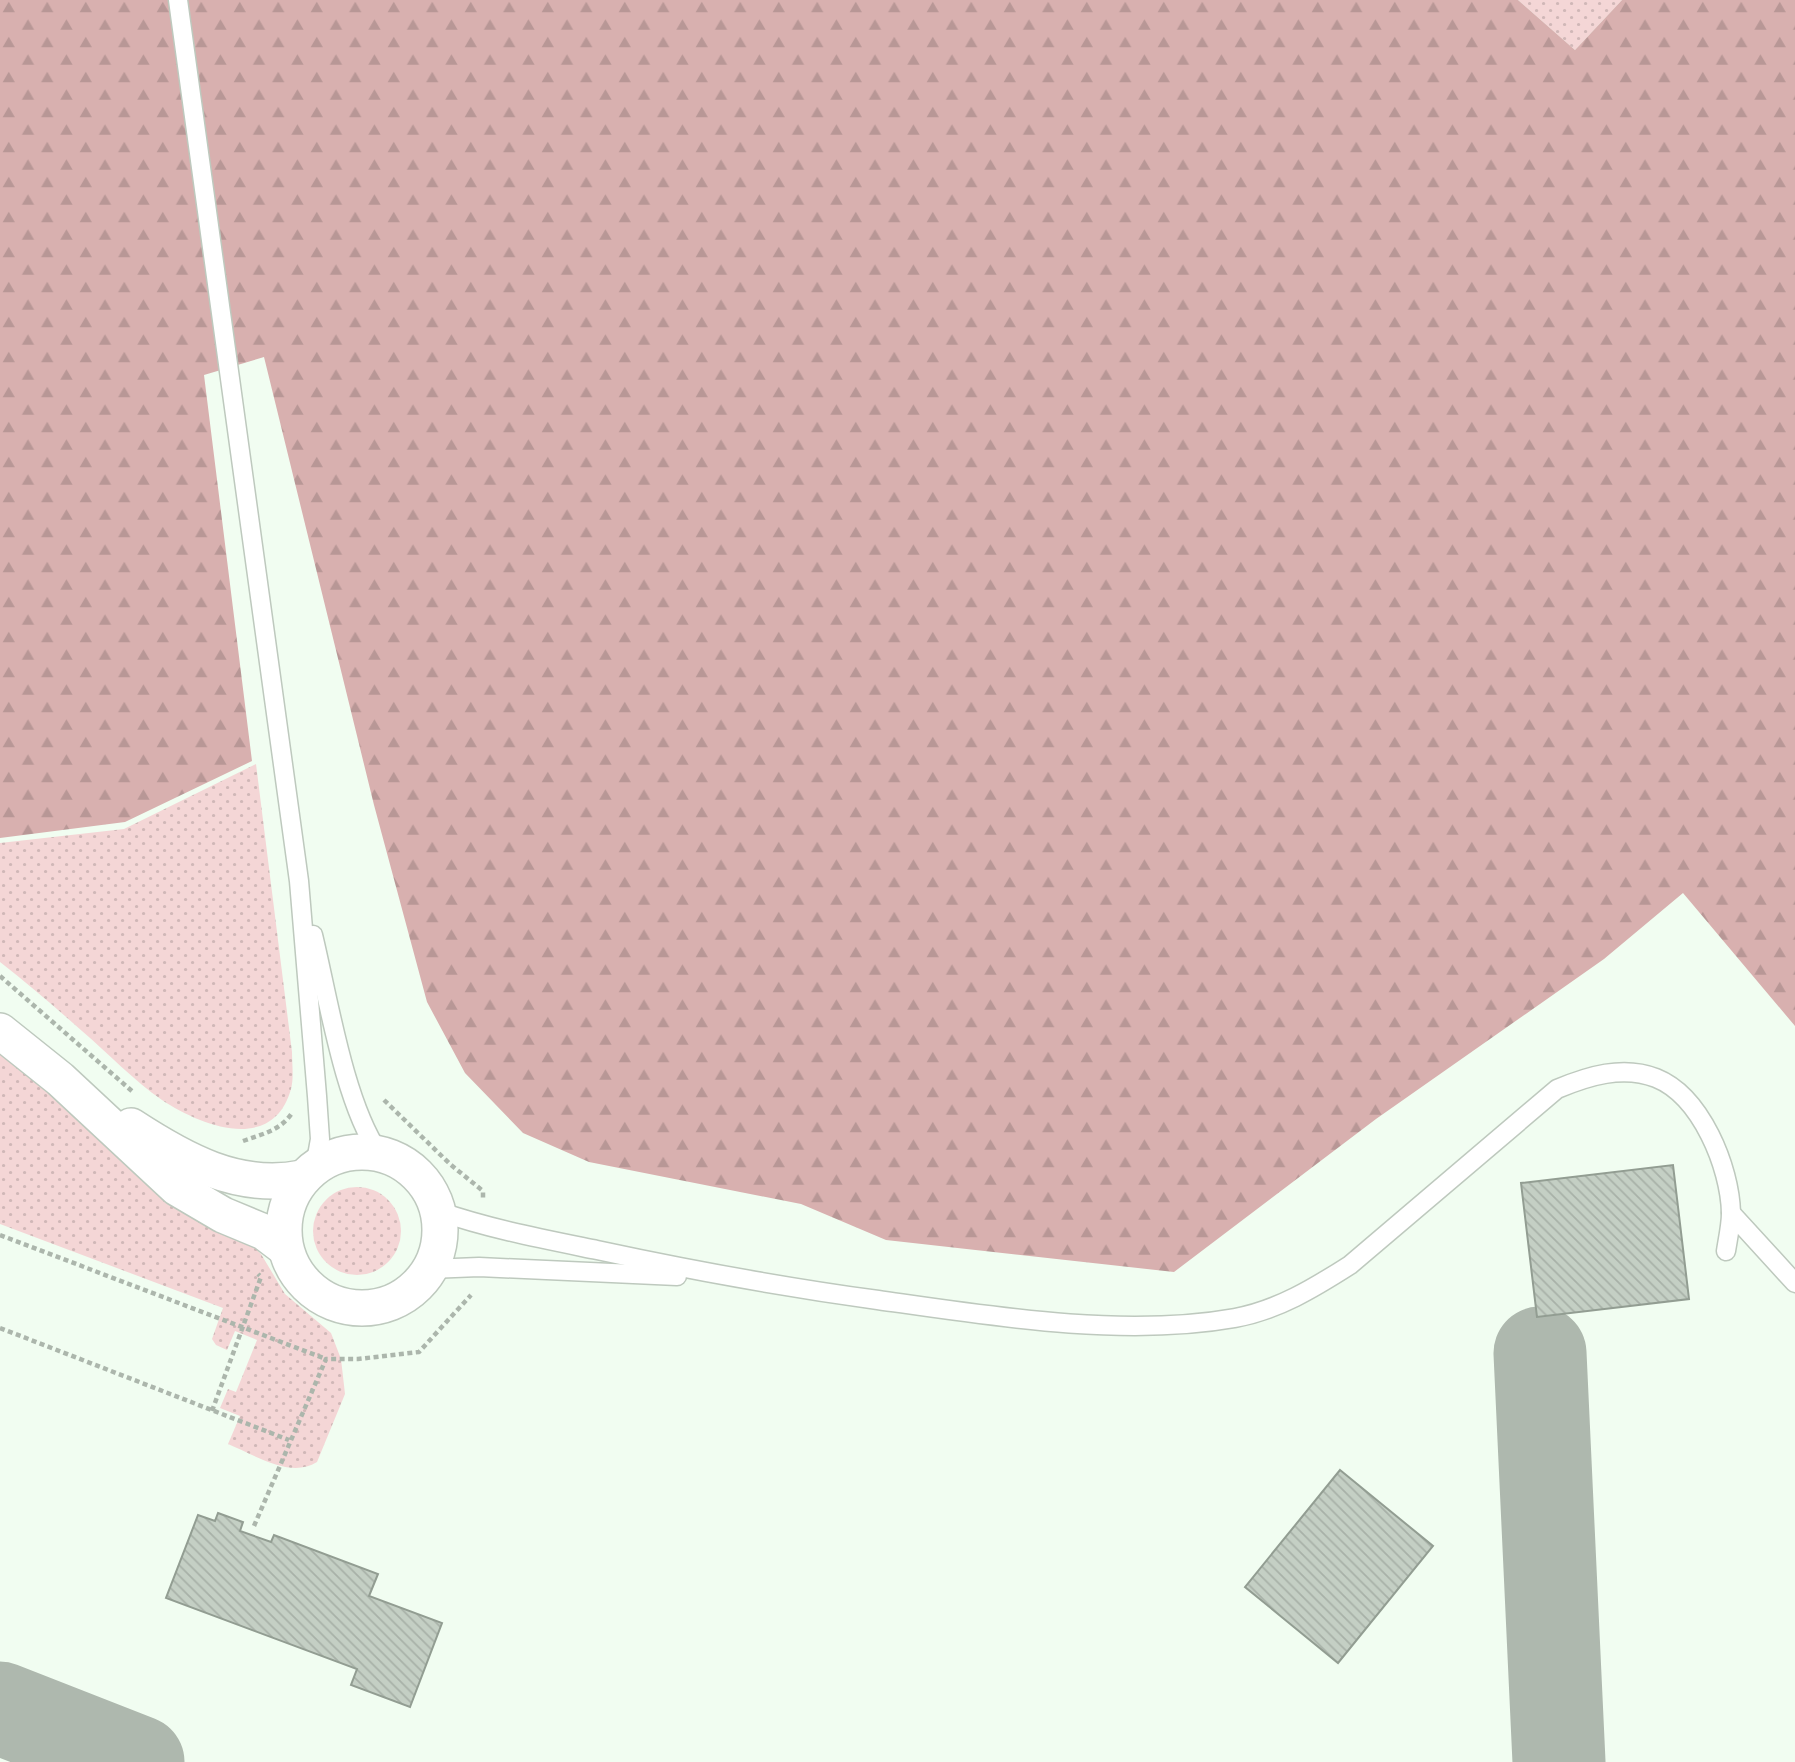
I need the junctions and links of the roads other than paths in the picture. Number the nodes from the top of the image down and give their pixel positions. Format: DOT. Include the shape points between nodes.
graph roads {
  1 [pos="178,0"];
  2 [pos="299,881"];
  3 [pos="0,1031"];
  4 [pos="60,1079"];
  5 [pos="379,1153"];
  6 [pos="308,1173"];
  7 [pos="438,1211"];
  8 [pos="1731,1213"];
  9 [pos="285,1248"];
  10 [pos="1726,1251"];
  11 [pos="430,1269"];
  12 [pos="729,1279"];
  13 [pos="1795,1283"];
  1 -- 2 [label="lane"];
  2 -- 5 [label="lane" via="351,1091"];
  2 -- 6 [label="lane" via="320,1139"];
  3 -- 4 [label="street"];
  4 -- 6 [label="street" via="175,1155 249,1181 279,1183"];
  4 -- 9 [label="street" via="177,1188 264,1232"];
  5 -- 6 [label="street" via="335,1156"];
  5 -- 7 [label="street" via="417,1174"];
  6 -- 9 [label="street" via="285,1211"];
  7 -- 11 [label="street" via="440,1231"];
  7 -- 12 [label="lane" via="482,1226"];
  8 -- 10 [label="lane"];
  8 -- 12 [label="lane" via="1728,1186 1710,1132 1694,1110 1675,1089 1656,1078 1610,1073 1557,1089 1350,1265 1314,1289 1237,1318 1111,1324 998,1317"];
  8 -- 13 [label="lane"];
  9 -- 11 [label="street" via="304,1283 339,1305 382,1306 402,1297"];
  11 -- 12 [label="lane" via="479,1267"];
}
